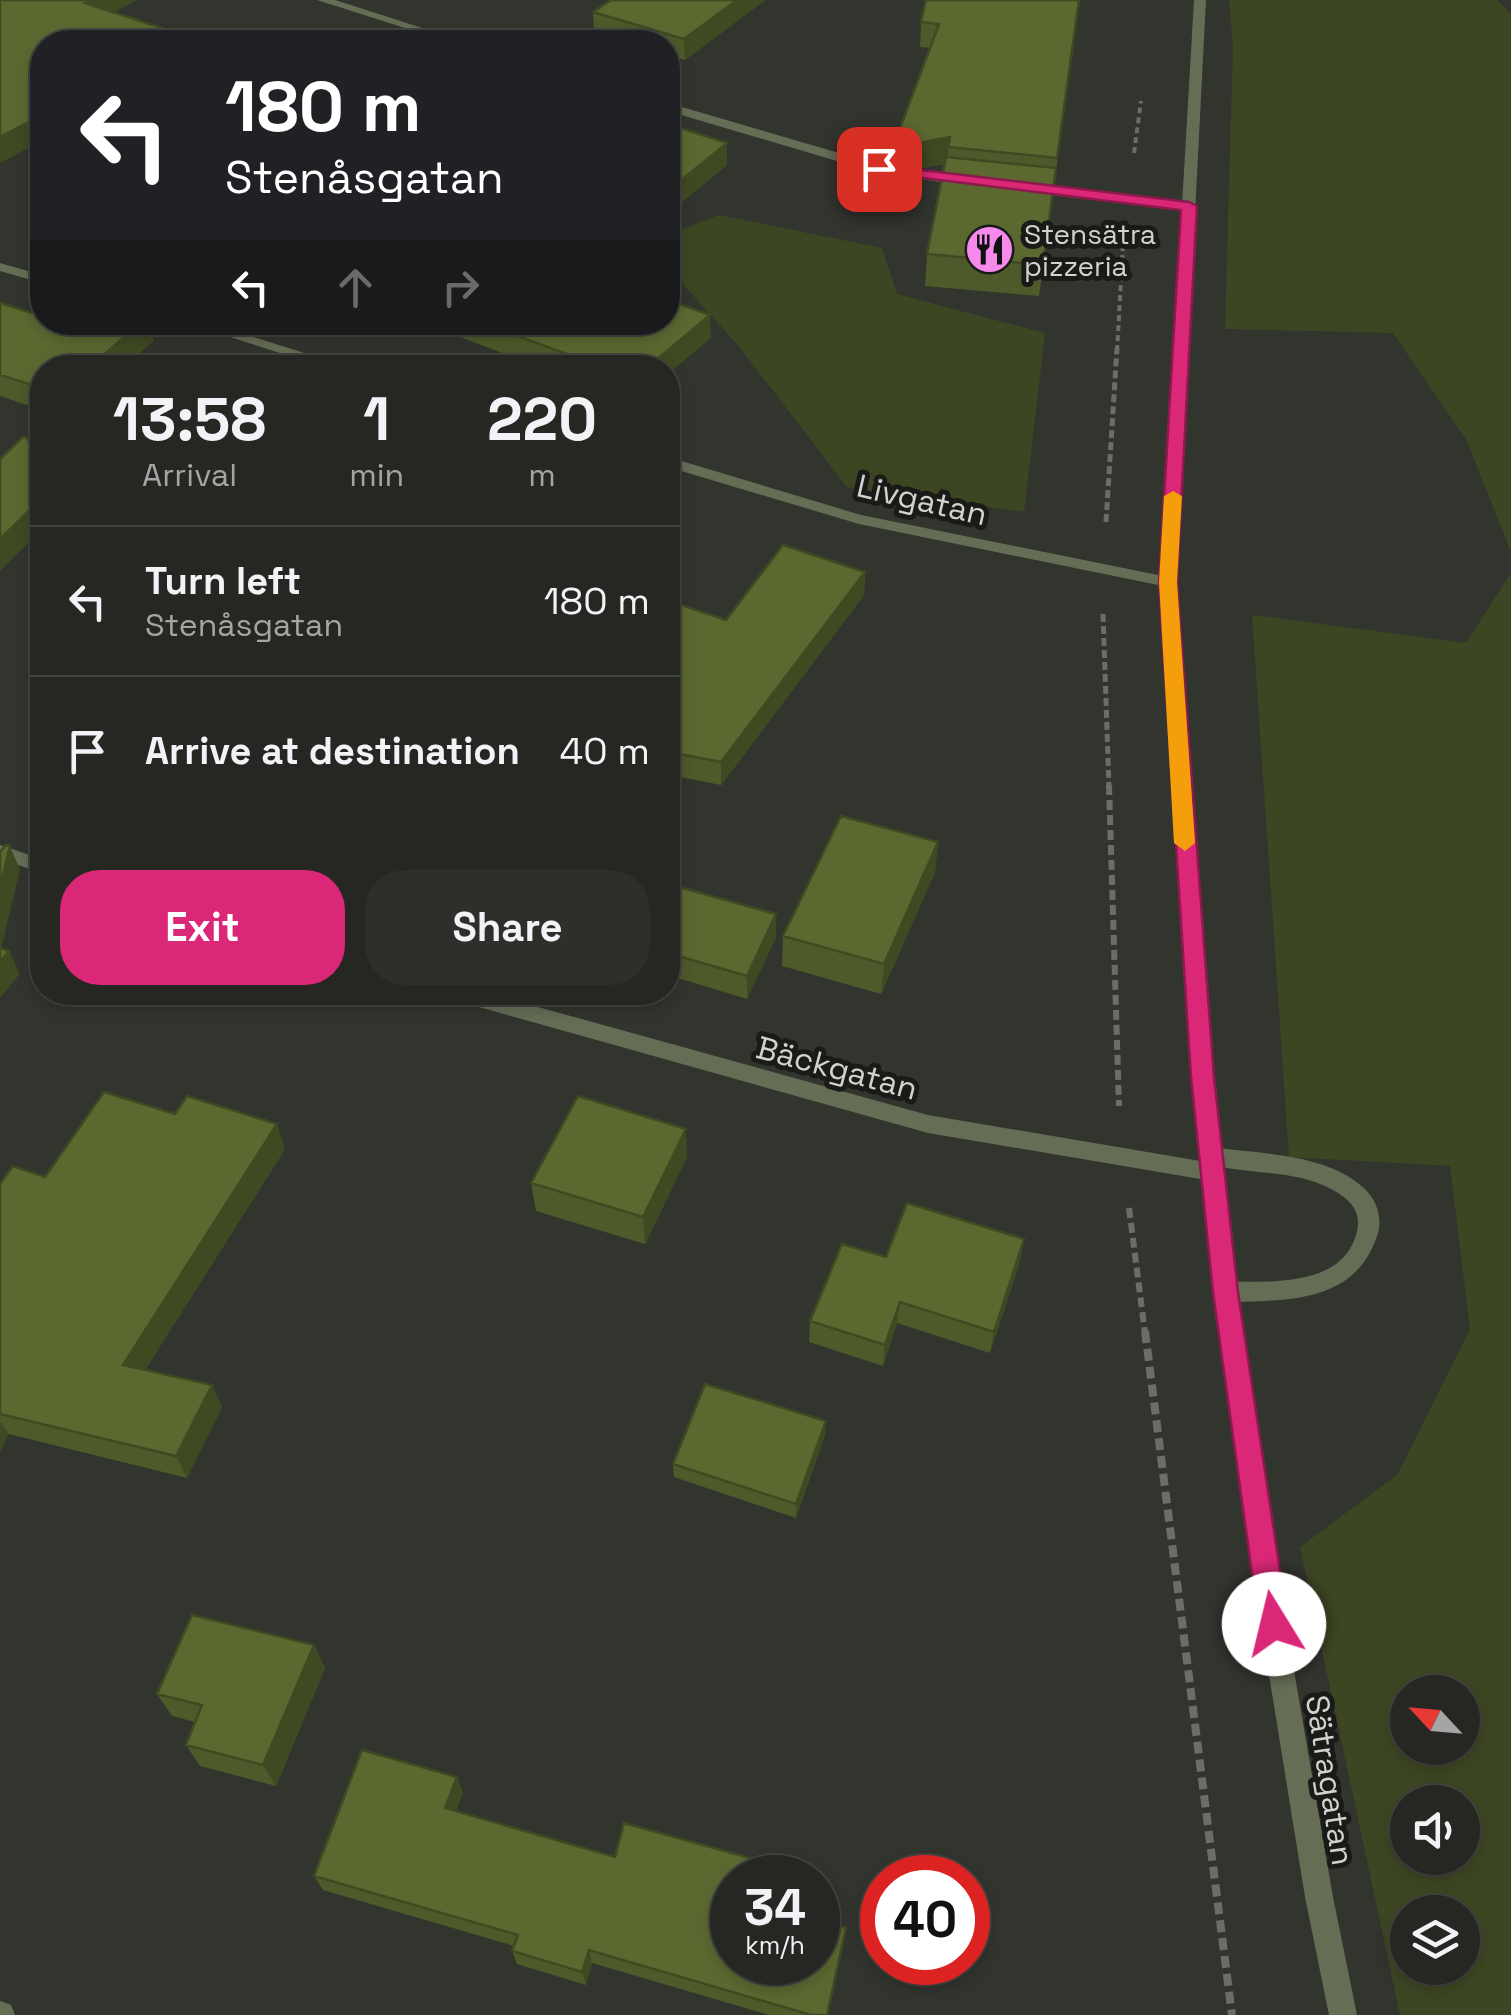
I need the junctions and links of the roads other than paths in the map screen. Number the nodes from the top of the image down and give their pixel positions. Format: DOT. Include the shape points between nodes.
graph roads {
  1 [pos="323,0"];
  2 [pos="1200,0"];
  3 [pos="421,30"];
  4 [pos="680,111"];
  5 [pos="980,184"];
  6 [pos="1017,188"];
  7 [pos="1189,206"];
  8 [pos="0,267"];
  9 [pos="30,276"];
  10 [pos="234,335"];
  11 [pos="300,355"];
  12 [pos="680,466"];
  13 [pos="1168,582"];
  14 [pos="0,852"];
  15 [pos="30,862"];
  16 [pos="501,1005"];
  17 [pos="1212,1164"];
  18 [pos="1226,1292"];
  19 [pos="1343,2015"];
  1 -- 3 [label="street"];
  2 -- 7 [label="street, Sätragatan"];
  4 -- 5 [label="street" via="879,169"];
  6 -- 7 [label="street"];
  7 -- 13 [label="street, Sätragatan"];
  8 -- 9 [label="street"];
  10 -- 11 [label="street"];
  12 -- 13 [label="street, Livgatan" via="859,518"];
  13 -- 17 [label="street, Sätragatan"];
  14 -- 15 [label="street"];
  16 -- 17 [label="street, Bäckgatan" via="928,1124"];
  17 -- 18 [label="street, Sätragatan"];
  17 -- 18 [label="street, Bäckgatan" via="1312,1172 1356,1193 1370,1226 1358,1261 1312,1288"];
  18 -- 19 [label="street, Sätragatan" via="1254,1508"];
}
